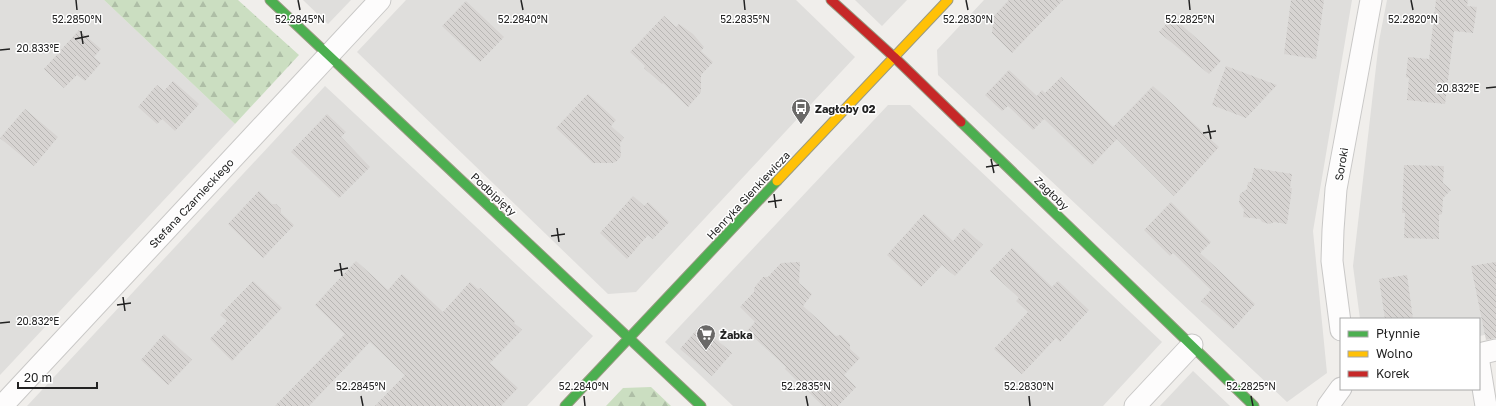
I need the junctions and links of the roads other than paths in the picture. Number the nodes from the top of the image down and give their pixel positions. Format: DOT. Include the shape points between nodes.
graph roads {
  1 [pos="270,0"];
  2 [pos="380,0"];
  3 [pos="832,0"];
  4 [pos="948,0"];
  5 [pos="1371,0"];
  6 [pos="329,55"];
  7 [pos="894,57"];
  8 [pos="1340,322"];
  9 [pos="629,338"];
  10 [pos="1192,346"];
  11 [pos="1496,350"];
  12 [pos="1480,354"];
  13 [pos="1480,369"];
  14 [pos="1340,389"];
  15 [pos="2,406"];
  16 [pos="565,406"];
  17 [pos="701,406"];
  18 [pos="1135,406"];
  19 [pos="1254,406"];
  20 [pos="1328,406"];
  21 [pos="1486,406"];
  1 -- 6 [label="street, Podbipięty"];
  2 -- 6 [label="street, Stefana Czarnieckiego"];
  3 -- 7 [label="street, Zagłoby"];
  4 -- 7 [label="street, Henryka Sienkiewicza"];
  5 -- 8 [label="street, Soroki" via="1336,189 1332,262"];
  6 -- 9 [label="street, Podbipięty"];
  6 -- 15 [label="street, Stefana Czarnieckiego"];
  7 -- 9 [label="street, Henryka Sienkiewicza"];
  7 -- 10 [label="street, Zagłoby"];
  9 -- 16 [label="street, Henryka Sienkiewicza"];
  9 -- 17 [label="street, Podbipięty"];
  10 -- 18 [label="street"];
  10 -- 19 [label="street, Zagłoby"];
  11 -- 12 [label="street"];
  13 -- 21 [label="street"];
  14 -- 20 [label="street"];
}
